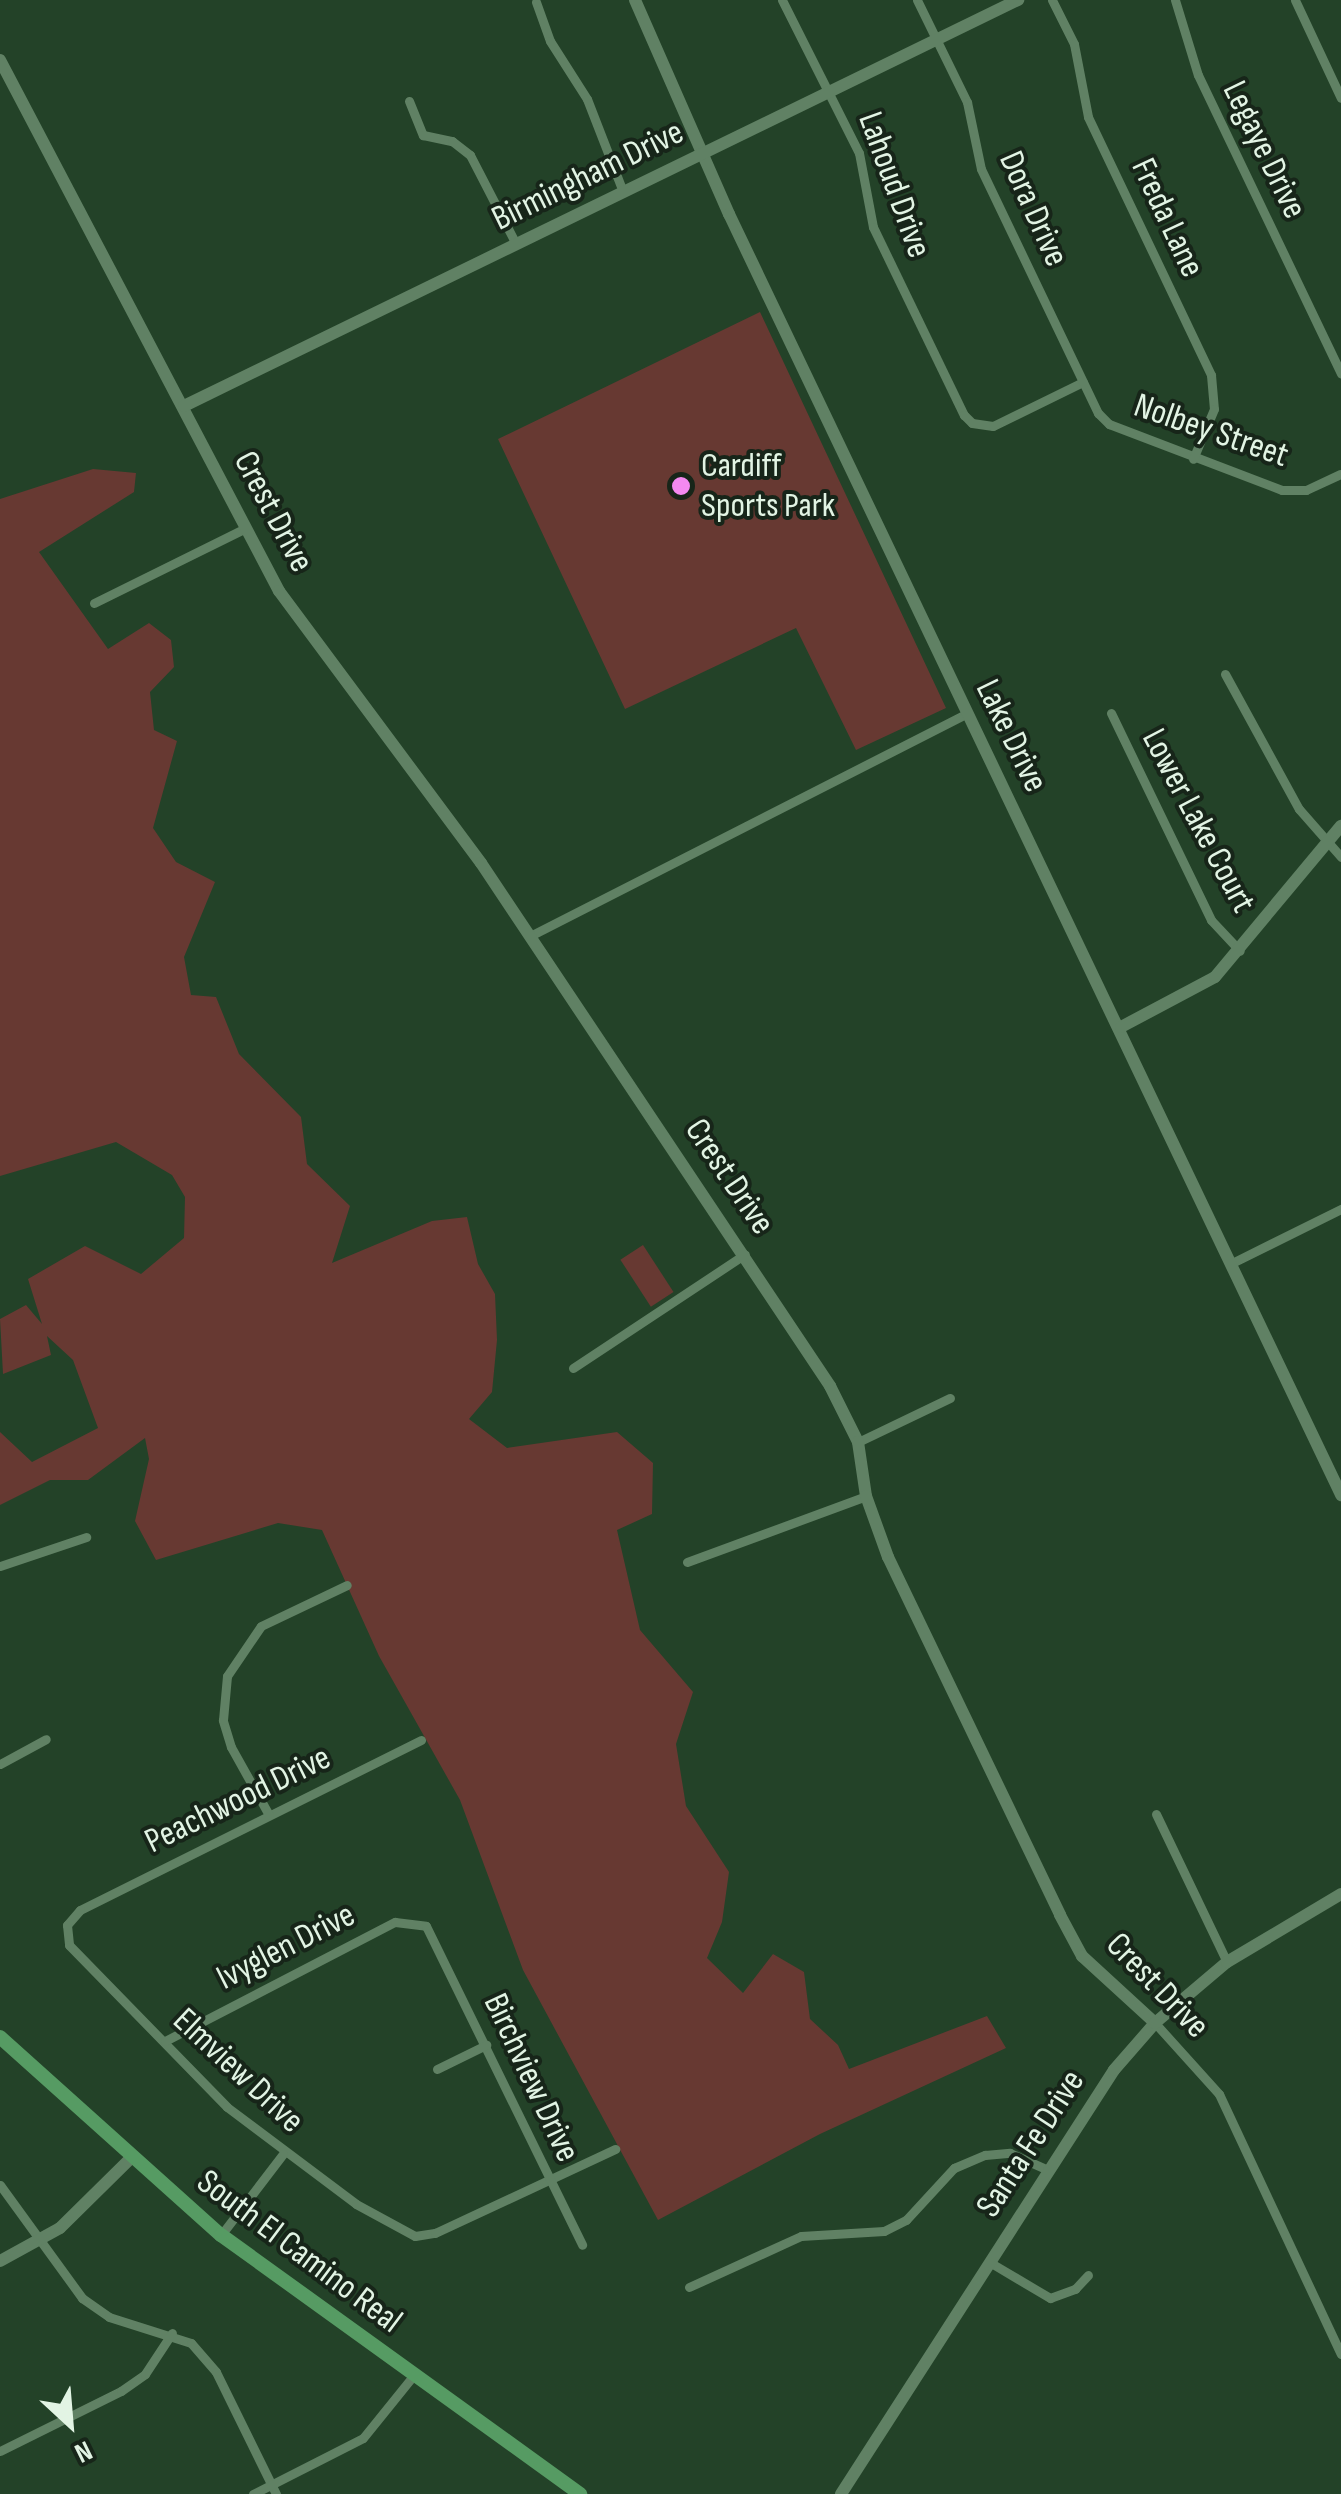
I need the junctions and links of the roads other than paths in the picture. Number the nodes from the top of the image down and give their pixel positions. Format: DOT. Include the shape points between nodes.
graph roads {
  1 [pos="634,0"];
  2 [pos="782,0"];
  3 [pos="918,0"];
  4 [pos="1018,0"];
  5 [pos="1052,0"];
  6 [pos="1176,0"];
  7 [pos="1295,0"];
  8 [pos="536,2"];
  9 [pos="937,40"];
  10 [pos="0,60"];
  11 [pos="829,92"];
  12 [pos="1341,98"];
  13 [pos="409,101"];
  14 [pos="702,154"];
  15 [pos="622,192"];
  16 [pos="516,244"];
  17 [pos="1341,374"];
  18 [pos="1083,382"];
  19 [pos="184,406"];
  20 [pos="1194,459"];
  21 [pos="1341,474"];
  22 [pos="246,528"];
  23 [pos="94,603"];
  24 [pos="1225,674"];
  25 [pos="1111,713"];
  26 [pos="966,714"];
  27 [pos="1341,826"];
  28 [pos="1328,843"];
  29 [pos="1341,857"];
  30 [pos="530,936"];
  31 [pos="1240,951"];
  32 [pos="1121,1027"];
  33 [pos="1341,1209"];
  34 [pos="745,1254"];
  35 [pos="1232,1263"];
  36 [pos="573,1368"];
  37 [pos="950,1398"];
  38 [pos="858,1442"];
  39 [pos="1341,1495"];
  40 [pos="866,1496"];
  41 [pos="86,1537"];
  42 [pos="686,1562"];
  43 [pos="0,1566"];
  44 [pos="346,1585"];
  45 [pos="46,1739"];
  46 [pos="421,1740"];
  47 [pos="0,1764"];
  48 [pos="1156,1814"];
  49 [pos="270,1815"];
  50 [pos="1341,1894"];
  51 [pos="80,1910"];
  52 [pos="432,1934"];
  53 [pos="1227,1962"];
  54 [pos="1155,2023"];
  55 [pos="0,2037"];
  56 [pos="165,2041"];
  57 [pos="486,2045"];
  58 [pos="437,2068"];
  59 [pos="616,2149"];
  60 [pos="284,2154"];
  61 [pos="131,2158"];
  62 [pos="1048,2170"];
  63 [pos="549,2180"];
  64 [pos="0,2185"];
  65 [pos="221,2235"];
  66 [pos="38,2242"];
  67 [pos="582,2245"];
  68 [pos="0,2261"];
  69 [pos="991,2263"];
  70 [pos="1088,2275"];
  71 [pos="689,2288"];
  72 [pos="172,2333"];
  73 [pos="1341,2354"];
  74 [pos="413,2376"];
  75 [pos="0,2452"];
  76 [pos="274,2490"];
  77 [pos="253,2494"];
  78 [pos="580,2494"];
  79 [pos="841,2494"];
  1 -- 14 [label="street, Lake Drive"];
  2 -- 11 [label="street, Lahoud Drive"];
  3 -- 9 [label="street, Dora Drive"];
  4 -- 9 [label="street, Birmingham Drive"];
  5 -- 20 [label="street, Freda Lane" via="1074,44 1088,117 1210,375 1214,408"];
  6 -- 17 [label="street, Legaye Drive" via="1198,75"];
  7 -- 12 [label="street"];
  8 -- 15 [label="street" via="550,41 578,79"];
  9 -- 11 [label="street, Birmingham Drive"];
  9 -- 18 [label="street, Dora Drive" via="967,102 980,169"];
  10 -- 19 [label="street, Crest Drive"];
  11 -- 14 [label="street, Birmingham Drive"];
  11 -- 18 [label="street, Lahoud Drive" via="858,153 873,228 964,415 992,426"];
  13 -- 16 [label="street" via="423,135 470,155"];
  14 -- 15 [label="street, Birmingham Drive"];
  14 -- 26 [label="street, Lake Drive"];
  15 -- 16 [label="street, Birmingham Drive"];
  16 -- 19 [label="street, Birmingham Drive"];
  18 -- 20 [label="street, Nolbey Street" via="1109,424"];
  19 -- 22 [label="street, Crest Drive"];
  20 -- 21 [label="street, Nolbey Street" via="1282,490 1306,490"];
  22 -- 23 [label="street"];
  22 -- 30 [label="street, Crest Drive" via="279,592"];
  24 -- 28 [label="street" via="1299,810"];
  25 -- 31 [label="street, Lower Lake Court" via="1211,920"];
  26 -- 30 [label="street"];
  26 -- 32 [label="street, Lake Drive"];
  27 -- 28 [label="street"];
  28 -- 29 [label="street"];
  28 -- 31 [label="street"];
  30 -- 34 [label="street, Crest Drive"];
  31 -- 32 [label="street" via="1200,987"];
  32 -- 35 [label="street, Lake Drive"];
  33 -- 35 [label="street"];
  34 -- 36 [label="street"];
  34 -- 38 [label="street, Crest Drive"];
  35 -- 39 [label="street, Lake Drive"];
  37 -- 38 [label="street"];
  38 -- 40 [label="street, Crest Drive"];
  40 -- 42 [label="street"];
  40 -- 54 [label="street, Crest Drive" via="912,1610 1075,1942 1100,1975"];
  41 -- 43 [label="street"];
  44 -- 49 [label="street" via="261,1626 227,1676 223,1720 231,1747"];
  45 -- 47 [label="street"];
  46 -- 49 [label="street, Peachwood Drive"];
  48 -- 53 [label="street"];
  49 -- 51 [label="street, Peachwood Drive"];
  50 -- 53 [label="street, Santa Fe Drive"];
  51 -- 56 [label="street, Elmview Drive" via="67,1925 69,1945"];
  52 -- 56 [label="street, Ivyglen Drive" via="406,1919 395,1922"];
  52 -- 57 [label="street, Birchview Drive"];
  53 -- 54 [label="street, Santa Fe Drive"];
  54 -- 62 [label="street, Santa Fe Drive" via="1114,2070"];
  54 -- 73 [label="street, Crest Drive" via="1219,2094"];
  55 -- 61 [label="main road, South El Camino Real"];
  56 -- 60 [label="street, Elmview Drive"];
  57 -- 58 [label="street"];
  57 -- 63 [label="street, Birchview Drive"];
  59 -- 63 [label="street"];
  60 -- 63 [label="street, Elmview Drive" via="356,2204 420,2236"];
  60 -- 65 [label="street"];
  61 -- 65 [label="main road, South El Camino Real"];
  61 -- 66 [label="street" via="80,2212"];
  62 -- 69 [label="street, Santa Fe Drive"];
  62 -- 71 [label="street" via="1010,2153 985,2155 954,2168 906,2220 884,2231 801,2236"];
  63 -- 67 [label="street, Birchview Drive"];
  64 -- 66 [label="street"];
  65 -- 74 [label="main road, South El Camino Real"];
  66 -- 68 [label="street"];
  66 -- 72 [label="street" via="82,2298 108,2317"];
  69 -- 70 [label="street" via="1050,2298"];
  69 -- 79 [label="street, Santa Fe Drive"];
  72 -- 75 [label="street" via="145,2374 121,2392"];
  72 -- 76 [label="street" via="191,2343 216,2372"];
  74 -- 76 [label="street" via="363,2438"];
  74 -- 78 [label="main road, South El Camino Real"];
  76 -- 77 [label="street"];
}
